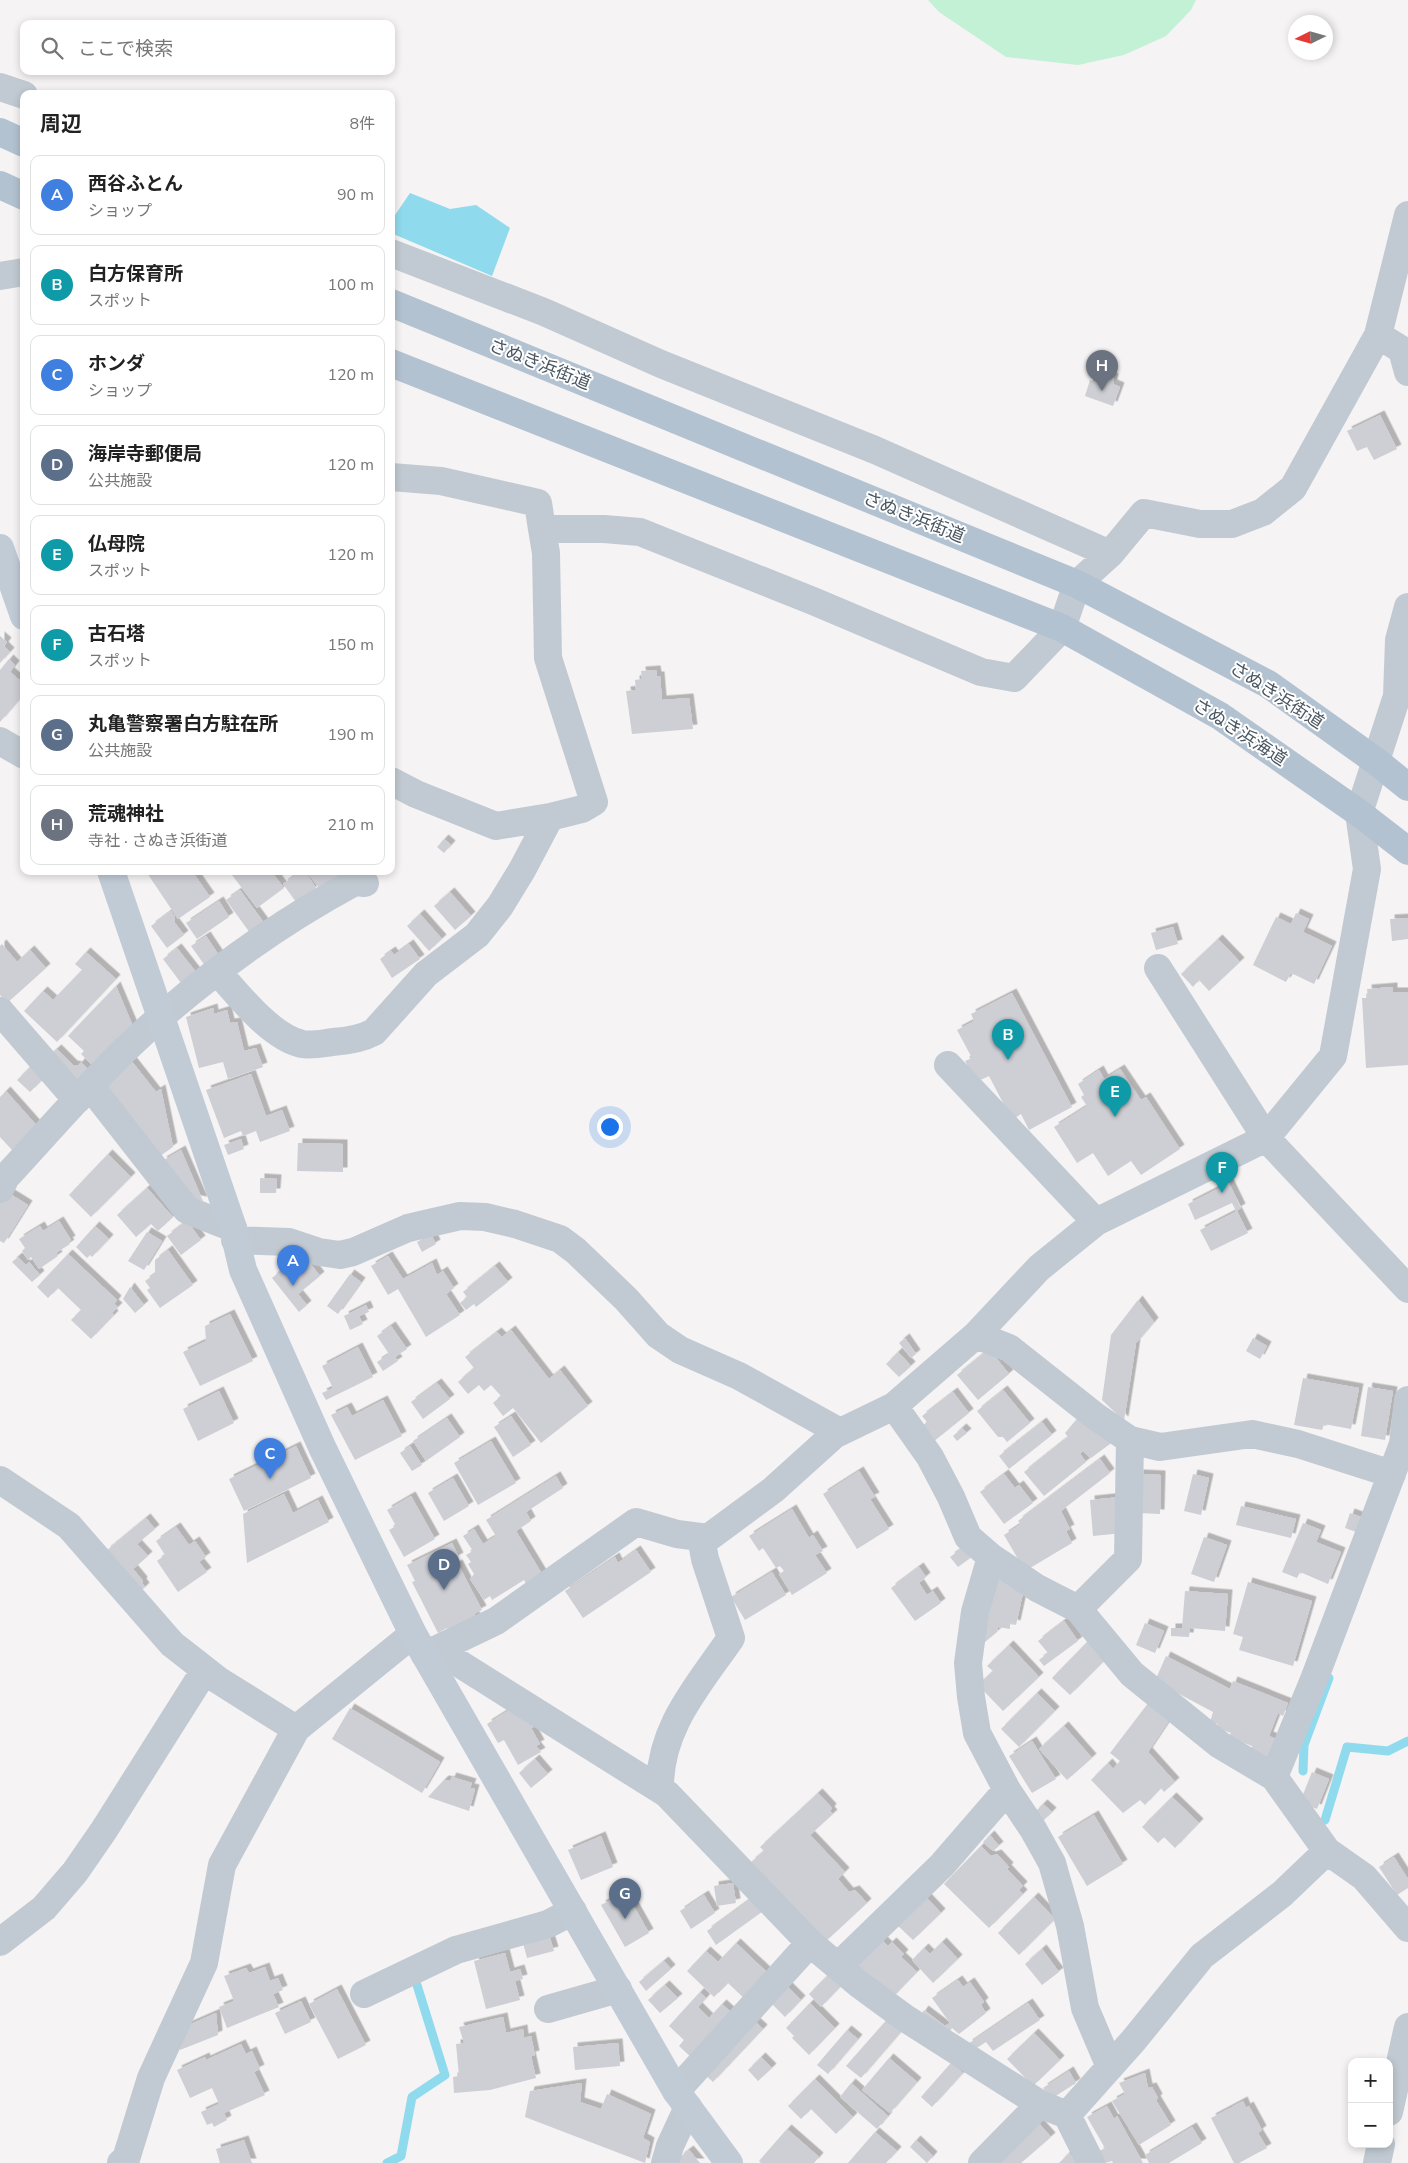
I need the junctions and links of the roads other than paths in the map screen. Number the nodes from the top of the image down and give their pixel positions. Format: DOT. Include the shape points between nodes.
graph roads {
  1 [pos="0,87"];
  2 [pos="20,94"];
  3 [pos="0,132"];
  4 [pos="20,141"];
  5 [pos="0,185"];
  6 [pos="20,194"];
  7 [pos="1408,215"];
  8 [pos="395,255"];
  9 [pos="20,273"];
  10 [pos="0,276"];
  11 [pos="395,305"];
  12 [pos="1378,334"];
  13 [pos="1406,356"];
  14 [pos="395,365"];
  15 [pos="395,477"];
  16 [pos="542,529"];
  17 [pos="0,548"];
  18 [pos="1110,554"];
  19 [pos="1077,584"];
  20 [pos="20,605"];
  21 [pos="1408,607"];
  22 [pos="1062,628"];
  23 [pos="1403,696"];
  24 [pos="0,741"];
  25 [pos="20,753"];
  26 [pos="1376,762"];
  27 [pos="395,783"];
  28 [pos="1408,787"];
  29 [pos="1359,813"];
  30 [pos="550,817"];
  31 [pos="1408,851"];
  32 [pos="112,875"];
  33 [pos="365,883"];
  34 [pos="1158,968"];
  35 [pos="218,972"];
  36 [pos="0,1011"];
  37 [pos="161,1017"];
  38 [pos="948,1065"];
  39 [pos="83,1093"];
  40 [pos="1266,1138"];
  41 [pos="0,1189"];
  42 [pos="1096,1222"];
  43 [pos="234,1234"];
  44 [pos="1408,1289"];
  45 [pos="976,1335"];
  46 [pos="1408,1400"];
  47 [pos="894,1406"];
  48 [pos="840,1432"];
  49 [pos="1130,1440"];
  50 [pos="1392,1474"];
  51 [pos="0,1480"];
  52 [pos="701,1537"];
  53 [pos="991,1557"];
  54 [pos="1078,1609"];
  55 [pos="419,1644"];
  56 [pos="204,1670"];
  57 [pos="296,1729"];
  58 [pos="1274,1777"];
  59 [pos="660,1789"];
  60 [pos="1006,1790"];
  61 [pos="1326,1851"];
  62 [pos="573,1911"];
  63 [pos="1408,1928"];
  64 [pos="0,1942"];
  65 [pos="810,1943"];
  66 [pos="838,1966"];
  67 [pos="618,1989"];
  68 [pos="364,1994"];
  69 [pos="548,2009"];
  70 [pos="1408,2027"];
  71 [pos="1110,2067"];
  72 [pos="682,2099"];
  73 [pos="1391,2103"];
  74 [pos="1040,2104"];
  75 [pos="1067,2115"];
  76 [pos="1380,2148"];
  77 [pos="124,2162"];
  78 [pos="666,2163"];
  79 [pos="729,2163"];
  80 [pos="982,2163"];
  81 [pos="1091,2163"];
  82 [pos="1377,2163"];
  1 -- 2 [label="street"];
  3 -- 4 [label="main road"];
  5 -- 6 [label="main road"];
  7 -- 12 [label="street"];
  8 -- 18 [label="street" via="544,312 661,364 875,450"];
  9 -- 10 [label="street"];
  11 -- 19 [label="main road, さぬき浜街道"];
  12 -- 13 [label="street"];
  12 -- 18 [label="street" via="1293,488 1263,512 1232,524 1200,524 1144,513"];
  14 -- 22 [label="main road"];
  15 -- 16 [label="street" via="441,481 538,503"];
  16 -- 22 [label="street" via="640,532 822,604 981,672 1014,678"];
  16 -- 30 [label="street" via="546,553 548,658 594,802 582,809"];
  17 -- 20 [label="street"];
  18 -- 19 [label="street"];
  19 -- 22 [label="street"];
  19 -- 26 [label="main road, さぬき浜街道" via="1268,684"];
  21 -- 23 [label="street" via="1399,640"];
  22 -- 29 [label="main road, さぬき浜海道" via="1220,716"];
  23 -- 26 [label="street"];
  24 -- 25 [label="street"];
  26 -- 28 [label="main road, さぬき浜街道"];
  26 -- 29 [label="street"];
  27 -- 30 [label="street" via="496,826"];
  29 -- 31 [label="main road, さぬき浜海道"];
  29 -- 40 [label="street" via="1367,869 1333,1056"];
  30 -- 35 [label="street" via="500,906 477,935 426,974 367,1036 311,1045 294,1041 258,1016"];
  32 -- 37 [label="street"];
  33 -- 35 [label="street" via="355,882 327,897"];
  34 -- 40 [label="street"];
  35 -- 37 [label="street"];
  36 -- 39 [label="street"];
  37 -- 39 [label="street"];
  37 -- 43 [label="street"];
  38 -- 42 [label="street"];
  39 -- 41 [label="street" via="6,1178"];
  39 -- 43 [label="street" via="187,1210"];
  40 -- 42 [label="street"];
  40 -- 44 [label="street"];
  42 -- 45 [label="street" via="1039,1268"];
  43 -- 48 [label="street" via="289,1242 340,1255 408,1228 460,1216 515,1224 560,1239 576,1250 658,1335 680,1350 739,1376"];
  43 -- 55 [label="street" via="243,1270 318,1438"];
  45 -- 47 [label="street"];
  45 -- 49 [label="street" via="1009,1348"];
  46 -- 50 [label="street" via="1403,1444"];
  47 -- 48 [label="street"];
  47 -- 53 [label="street" via="930,1457 968,1537"];
  48 -- 52 [label="street" via="773,1490 708,1538"];
  49 -- 50 [label="street" via="1160,1446 1252,1434 1298,1444"];
  49 -- 54 [label="street" via="1128,1559"];
  50 -- 58 [label="street"];
  51 -- 56 [label="street" via="69,1526 172,1644"];
  52 -- 55 [label="street" via="636,1522 496,1621"];
  52 -- 59 [label="street" via="731,1638 674,1722 662,1757"];
  53 -- 54 [label="street" via="1037,1588"];
  53 -- 60 [label="street" via="975,1612 968,1663 977,1733"];
  54 -- 58 [label="street" via="1132,1674 1220,1745"];
  55 -- 57 [label="street"];
  55 -- 59 [label="street" via="452,1659"];
  55 -- 62 [label="street"];
  56 -- 57 [label="street"];
  56 -- 64 [label="street" via="75,1872 44,1908"];
  57 -- 77 [label="street" via="222,1865 204,1963 151,2078"];
  58 -- 61 [label="street"];
  59 -- 65 [label="street"];
  60 -- 66 [label="street" via="942,1865"];
  60 -- 71 [label="street" via="1052,1863 1070,1926 1085,2008"];
  61 -- 63 [label="street" via="1364,1877"];
  61 -- 71 [label="street" via="1282,1894 1202,1956"];
  62 -- 67 [label="street"];
  62 -- 68 [label="street" via="548,1924 456,1950"];
  65 -- 66 [label="street"];
  65 -- 72 [label="street"];
  66 -- 74 [label="street" via="905,2018"];
  67 -- 69 [label="street"];
  67 -- 72 [label="street"];
  70 -- 73 [label="street"];
  71 -- 75 [label="street"];
  72 -- 78 [label="street"];
  72 -- 79 [label="street"];
  74 -- 75 [label="street"];
  74 -- 80 [label="street"];
  75 -- 81 [label="street"];
  76 -- 82 [label="street"];
}
